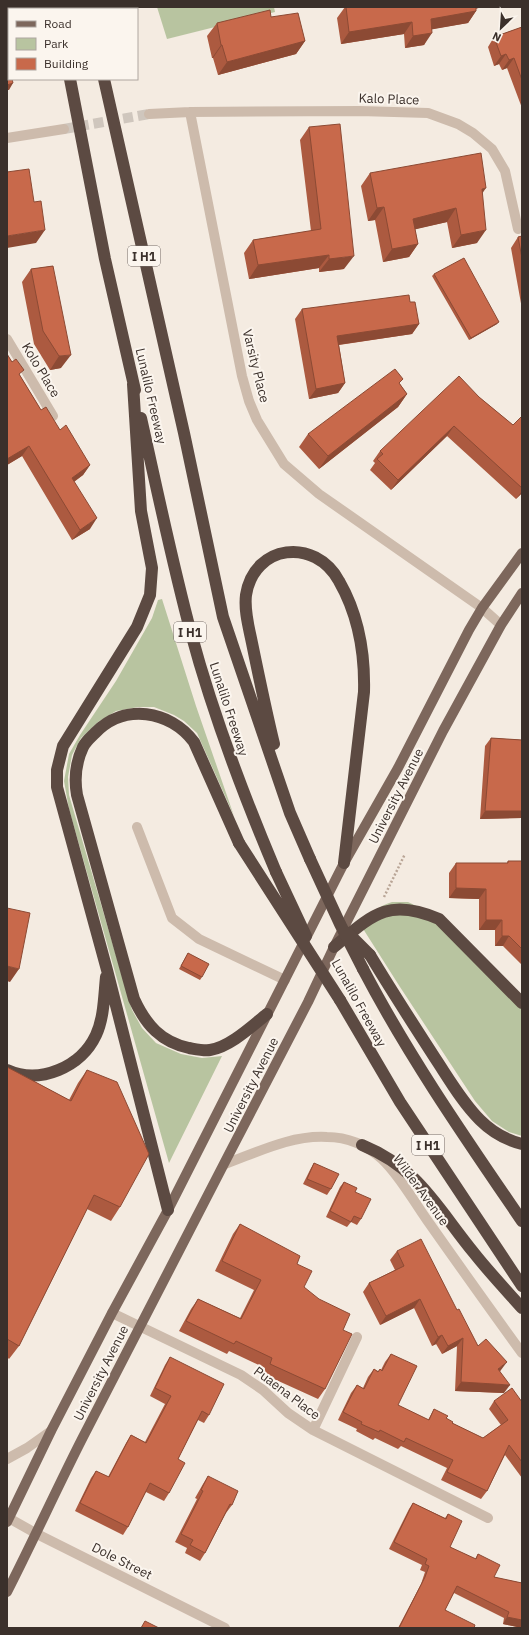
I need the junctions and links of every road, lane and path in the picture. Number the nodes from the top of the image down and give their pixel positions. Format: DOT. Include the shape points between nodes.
graph roads {
  1 [pos="70,80"];
  2 [pos="104,80"];
  3 [pos="190,112"];
  4 [pos="149,114"];
  5 [pos="64,129"];
  6 [pos="7,138"];
  7 [pos="518,229"];
  8 [pos="7,338"];
  9 [pos="133,384"];
  10 [pos="53,416"];
  11 [pos="522,553"];
  12 [pos="522,593"];
  13 [pos="482,608"];
  14 [pos="501,625"];
  15 [pos="290,813"];
  16 [pos="137,827"];
  17 [pos="405,854"];
  18 [pos="344,863"];
  19 [pos="382,901"];
  20 [pos="340,925"];
  21 [pos="334,947"];
  22 [pos="107,970"];
  23 [pos="285,980"];
  24 [pos="340,1000"];
  25 [pos="522,1003"];
  26 [pos="268,1014"];
  27 [pos="7,1070"];
  28 [pos="522,1144"];
  29 [pos="362,1145"];
  30 [pos="225,1164"];
  31 [pos="168,1210"];
  32 [pos="522,1221"];
  33 [pos="522,1286"];
  34 [pos="522,1308"];
  35 [pos="112,1313"];
  36 [pos="139,1327"];
  37 [pos="357,1337"];
  38 [pos="522,1353"];
  39 [pos="313,1430"];
  40 [pos="51,1431"];
  41 [pos="7,1459"];
  42 [pos="488,1518"];
  43 [pos="8,1519"];
  44 [pos="37,1534"];
  45 [pos="7,1592"];
  46 [pos="225,1628"];
  1 -- 9 [label="highway, Lunalilo Freeway / I H1" via="105,259"];
  2 -- 15 [label="highway, Lunalilo Freeway / I H1" via="223,616"];
  3 -- 4 [label="street"];
  3 -- 7 [label="street, Kalo Place" via="428,113 448,120 473,133 492,149 505,171"];
  3 -- 13 [label="street, Varsity Place" via="242,376 257,420 284,464 301,479"];
  5 -- 6 [label="street"];
  8 -- 10 [label="street, Kolo Place"];
  9 -- 22 [label="highway" via="141,511 152,568 150,594 137,627 63,746 57,770 61,804"];
  9 -- 24 [label="highway, Lunalilo Freeway / I H1, bridge" via="190,632 208,693 251,813 276,872"];
  11 -- 13 [label="main road, University Avenue"];
  12 -- 14 [label="main road, University Avenue"];
  13 -- 14 [label="street, Varsity Place"];
  13 -- 18 [label="main road, University Avenue" via="398,768"];
  14 -- 21 [label="main road, University Avenue" via="443,731"];
  15 -- 18 [label="highway" via="262,696 246,603 249,584 260,567 274,555 293,552 311,555 333,572 357,626 362,648 364,692"];
  15 -- 20 [label="highway, Lunalilo Freeway / I H1, bridge"];
  16 -- 23 [label="street" via="172,918 199,939"];
  17 -- 19 [label="path"];
  18 -- 23 [label="main road, University Avenue"];
  20 -- 28 [label="highway, bridge" via="370,955 404,1011 473,1112 498,1134"];
  20 -- 32 [label="highway, Lunalilo Freeway / I H1, bridge" via="399,1033 444,1106"];
  21 -- 25 [label="highway" via="376,914 395,909 423,912 439,919"];
  21 -- 30 [label="main road, University Avenue"];
  22 -- 27 [label="highway" via="100,1024 89,1047 81,1056 71,1064 48,1074 22,1075"];
  22 -- 31 [label="highway"];
  23 -- 26 [label="main road, University Avenue"];
  24 -- 26 [label="highway, bridge" via="239,843 194,742 186,731 173,722 148,714 126,715 105,723 84,745 75,783 134,999 146,1023 167,1041 195,1049 211,1050 230,1042"];
  24 -- 33 [label="highway, Lunalilo Freeway / I H1" via="400,1102"];
  26 -- 31 [label="main road, University Avenue"];
  29 -- 30 [label="street, Wilder Avenue" via="328,1137 293,1139"];
  29 -- 34 [label="highway" via="383,1154 407,1171"];
  29 -- 38 [label="street, Wilder Avenue" via="381,1158 397,1176"];
  30 -- 36 [label="main road, University Avenue"];
  31 -- 35 [label="main road, University Avenue"];
  35 -- 36 [label="street, Puaena Place"];
  35 -- 40 [label="main road, University Avenue"];
  36 -- 39 [label="street, Puaena Place" via="241,1375"];
  36 -- 44 [label="main road, University Avenue"];
  37 -- 39 [label="street"];
  39 -- 42 [label="street, Puaena Place"];
  40 -- 41 [label="street"];
  40 -- 43 [label="main road, University Avenue"];
  43 -- 44 [label="street, Dole Street"];
  44 -- 45 [label="main road, University Avenue"];
  44 -- 46 [label="street, Dole Street"];
}
